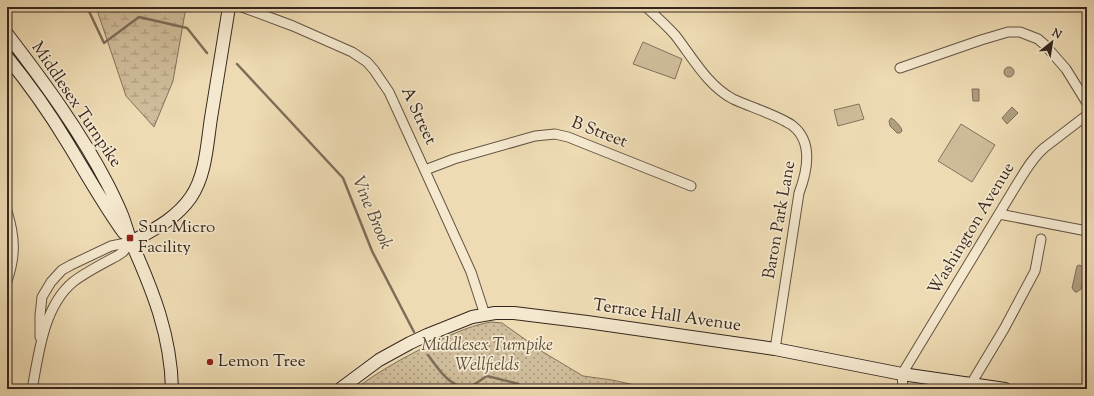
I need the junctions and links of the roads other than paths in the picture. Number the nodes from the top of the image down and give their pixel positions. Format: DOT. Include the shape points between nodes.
graph roads {
  1 [pos="229,7"];
  2 [pos="242,7"];
  3 [pos="646,7"];
  4 [pos="7,34"];
  5 [pos="7,57"];
  6 [pos="900,68"];
  7 [pos="1087,103"];
  8 [pos="1087,115"];
  9 [pos="425,170"];
  10 [pos="691,186"];
  11 [pos="7,211"];
  12 [pos="999,214"];
  13 [pos="1087,231"];
  14 [pos="1041,239"];
  15 [pos="131,242"];
  16 [pos="7,281"];
  17 [pos="485,315"];
  18 [pos="40,349"];
  19 [pos="775,350"];
  20 [pos="902,374"];
  21 [pos="971,384"];
  22 [pos="32,389"];
  23 [pos="172,389"];
  24 [pos="340,389"];
  25 [pos="903,389"];
  26 [pos="1005,389"];
  1 -- 15 [label="main road" via="205,160 197,186 192,197 177,214"];
  2 -- 9 [label="street, A Street" via="318,37 352,52 367,62 389,92"];
  3 -- 19 [label="street, Baron Park Lane" via="669,29 718,88 733,99 793,126 806,148 807,163 799,193"];
  4 -- 15 [label="main road, Middlesex Turnpike" via="54,96 86,146 108,185"];
  5 -- 15 [label="main road, Middlesex Turnpike" via="46,110 100,198"];
  6 -- 7 [label="street" via="981,40 1008,32 1020,32 1045,45 1066,69"];
  8 -- 12 [label="street, Washington Avenue" via="1037,154"];
  9 -- 10 [label="street, B Street" via="535,136 555,134"];
  9 -- 17 [label="street, A Street" via="470,272"];
  11 -- 16 [label="street" via="14,238 12,267"];
  12 -- 13 [label="street"];
  12 -- 20 [label="street, Washington Avenue"];
  14 -- 21 [label="street" via="1034,271 1004,329"];
  15 -- 18 [label="street" via="121,254 81,276 58,298 49,315"];
  15 -- 18 [label="street" via="110,246 71,265 62,270 51,282 40,306"];
  15 -- 23 [label="main road, Middlesex Turnpike" via="151,287 163,323"];
  17 -- 19 [label="main road, Terrace Hall Avenue" via="535,315"];
  17 -- 24 [label="main road, Terrace Hall Avenue" via="472,317 410,342 379,360"];
  18 -- 22 [label="street"];
  19 -- 20 [label="main road, Terrace Hall Avenue"];
  20 -- 21 [label="main road, Terrace Hall Avenue"];
  20 -- 25 [label="street"];
  21 -- 26 [label="main road, Terrace Hall Avenue"];
}
